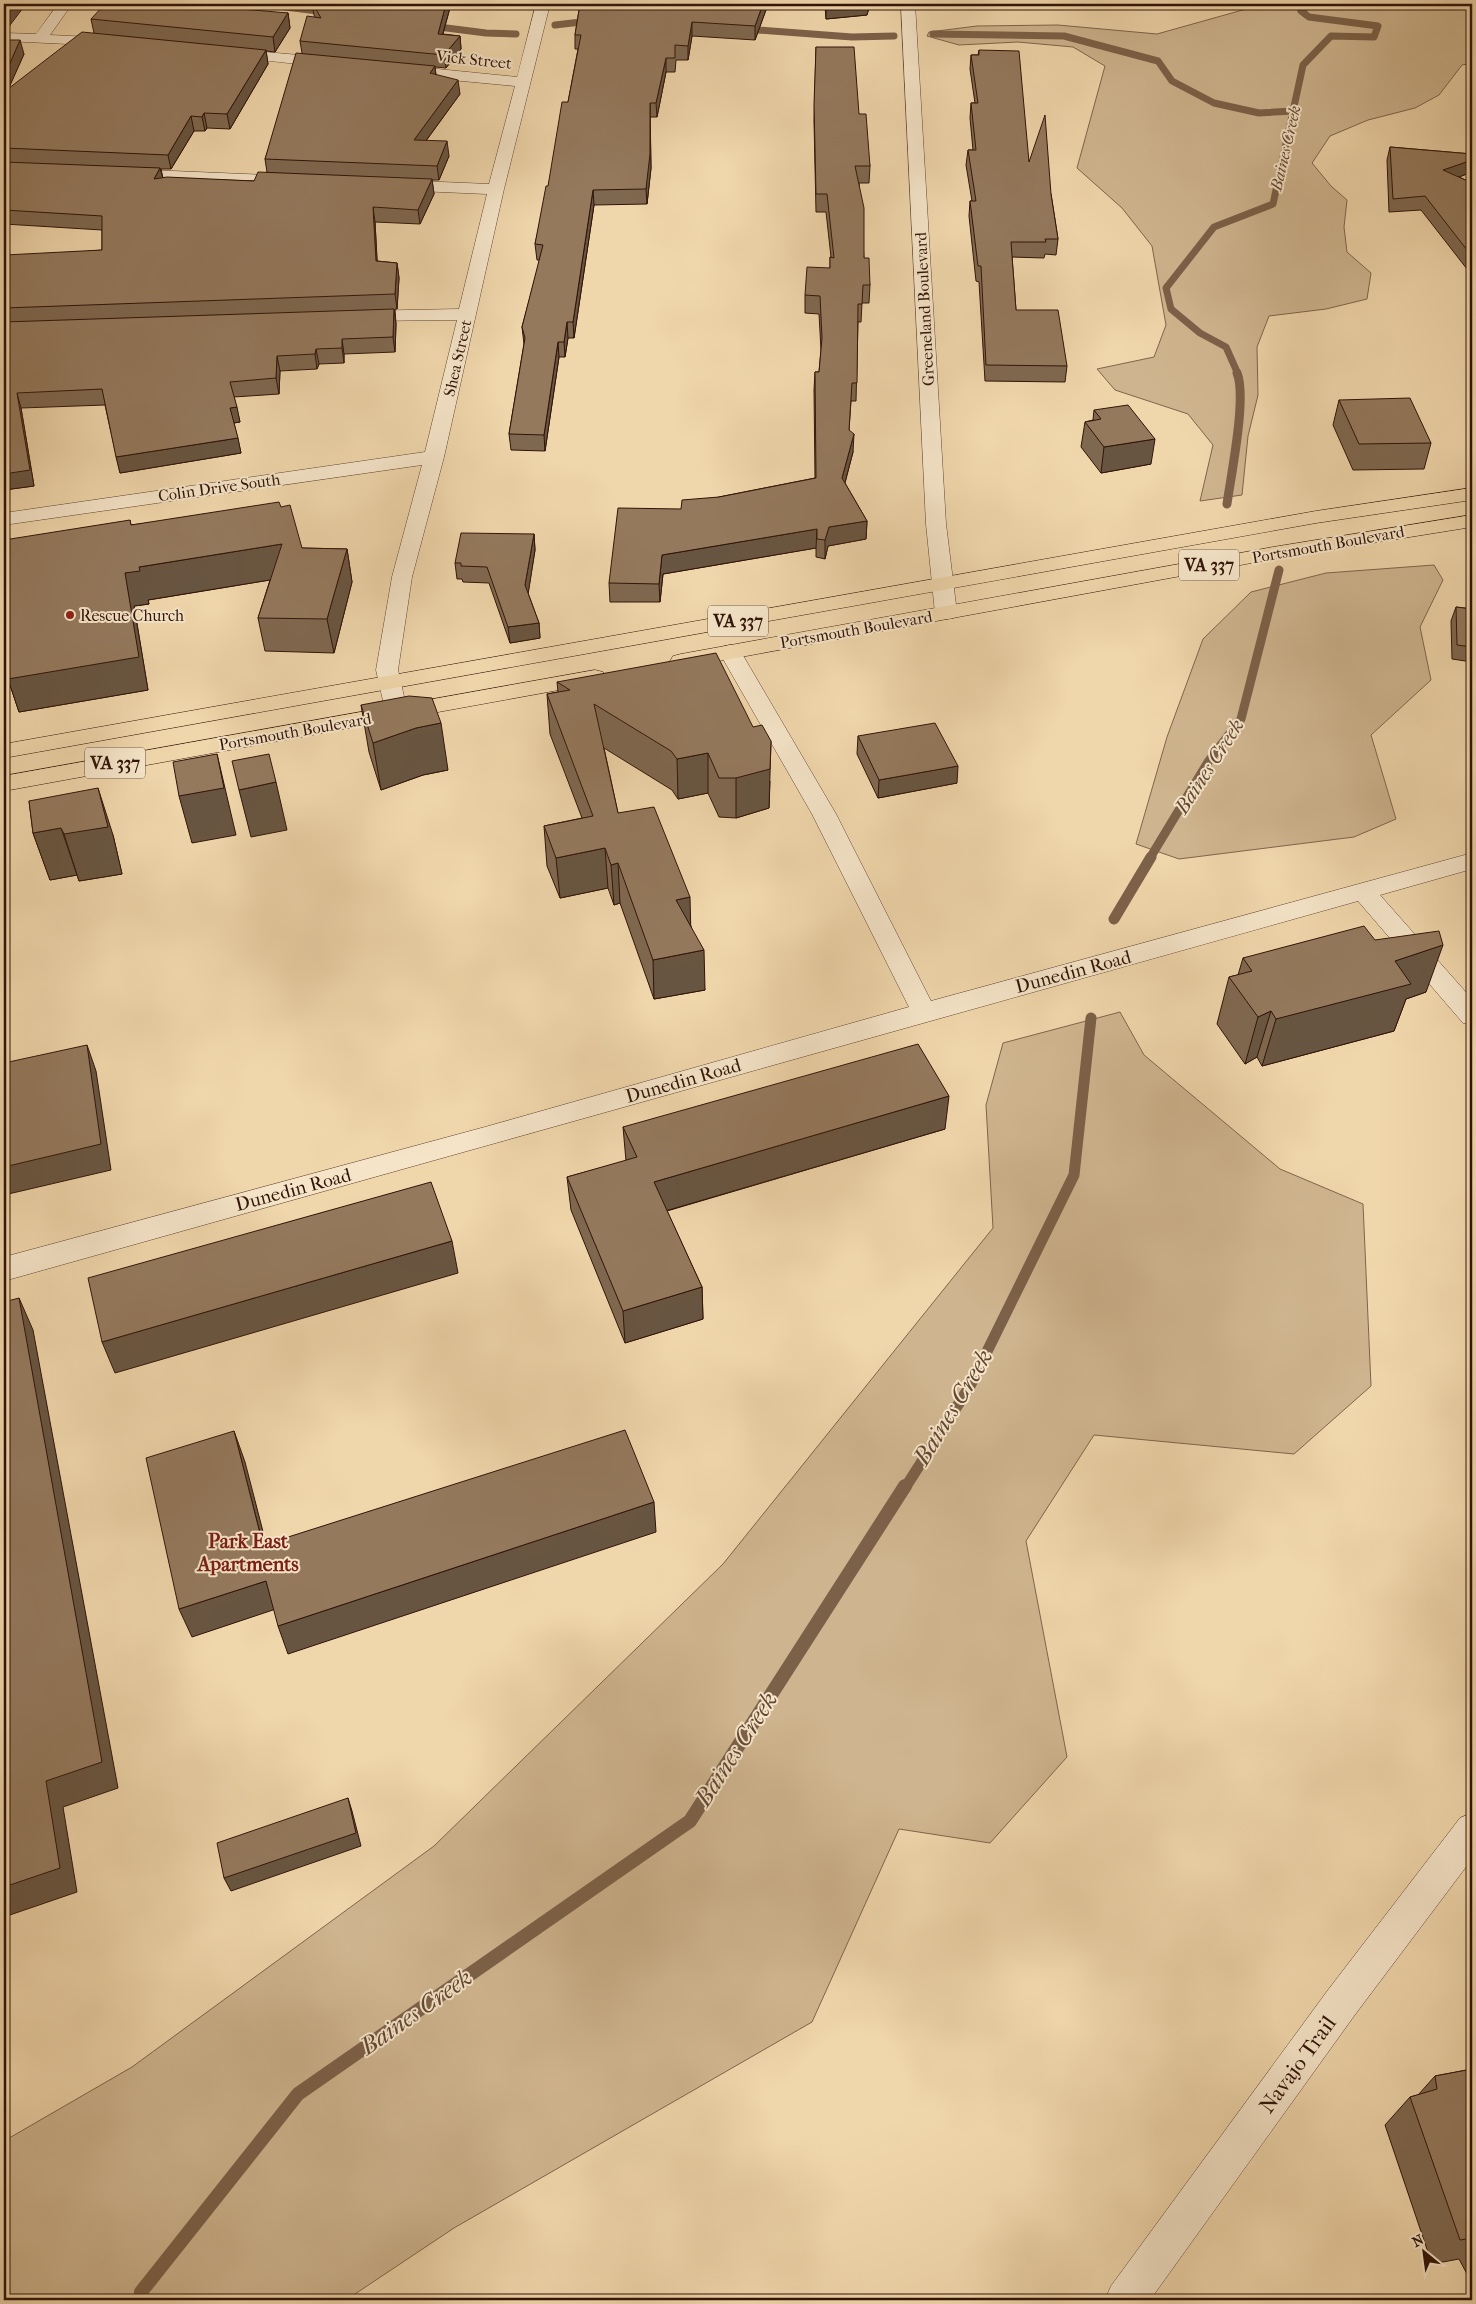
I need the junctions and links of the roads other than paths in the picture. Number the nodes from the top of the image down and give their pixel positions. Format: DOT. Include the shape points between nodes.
graph roads {
  1 [pos="65,4"];
  2 [pos="543,4"];
  3 [pos="908,4"];
  4 [pos="41,37"];
  5 [pos="4,38"];
  6 [pos="130,43"];
  7 [pos="218,52"];
  8 [pos="346,64"];
  9 [pos="385,68"];
  10 [pos="523,82"];
  11 [pos="110,173"];
  12 [pos="308,181"];
  13 [pos="377,184"];
  14 [pos="496,189"];
  15 [pos="468,314"];
  16 [pos="342,317"];
  17 [pos="434,457"];
  18 [pos="1472,494"];
  19 [pos="4,519"];
  20 [pos="1472,521"];
  21 [pos="943,584"];
  22 [pos="946,613"];
  23 [pos="730,652"];
  24 [pos="662,664"];
  25 [pos="614,673"];
  26 [pos="390,683"];
  27 [pos="397,714"];
  28 [pos="4,752"];
  29 [pos="4,784"];
  30 [pos="1472,861"];
  31 [pos="1363,891"];
  32 [pos="924,1012"];
  33 [pos="1472,1016"];
  34 [pos="4,1269"];
  35 [pos="1472,1830"];
  36 [pos="1125,2300"];
  1 -- 4 [label="street"];
  2 -- 10 [label="street, Shea Street"];
  3 -- 21 [label="street, Greeneland Boulevard" via="936,524"];
  4 -- 5 [label="street"];
  4 -- 6 [label="street"];
  7 -- 8 [label="street"];
  9 -- 10 [label="street, Vick Street"];
  10 -- 14 [label="street, Shea Street"];
  11 -- 12 [label="street"];
  13 -- 14 [label="street"];
  14 -- 15 [label="street, Shea Street"];
  15 -- 16 [label="street"];
  15 -- 17 [label="street, Shea Street"];
  17 -- 19 [label="street, Colin Drive South"];
  17 -- 26 [label="street, Shea Street" via="400,586 387,670"];
  18 -- 21 [label="main road, Portsmouth Boulevard / VA 337" via="1316,517"];
  20 -- 22 [label="main road, Portsmouth Boulevard / VA 337" via="1273,553"];
  21 -- 22 [label="street, Greeneland Boulevard"];
  21 -- 26 [label="main road, Portsmouth Boulevard / VA 337"];
  22 -- 23 [label="main road, Portsmouth Boulevard / VA 337"];
  23 -- 24 [label="main road, Portsmouth Boulevard / VA 337"];
  23 -- 32 [label="street" via="824,814"];
  25 -- 27 [label="main road, Portsmouth Boulevard / VA 337"];
  26 -- 27 [label="street, Shea Street"];
  26 -- 28 [label="main road, Portsmouth Boulevard / VA 337"];
  27 -- 29 [label="main road, Portsmouth Boulevard / VA 337"];
  30 -- 31 [label="street, Dunedin Road"];
  31 -- 32 [label="street, Dunedin Road"];
  31 -- 33 [label="street"];
  32 -- 34 [label="street, Dunedin Road"];
  35 -- 36 [label="street, Navajo Trail" via="1340,2003"];
}
